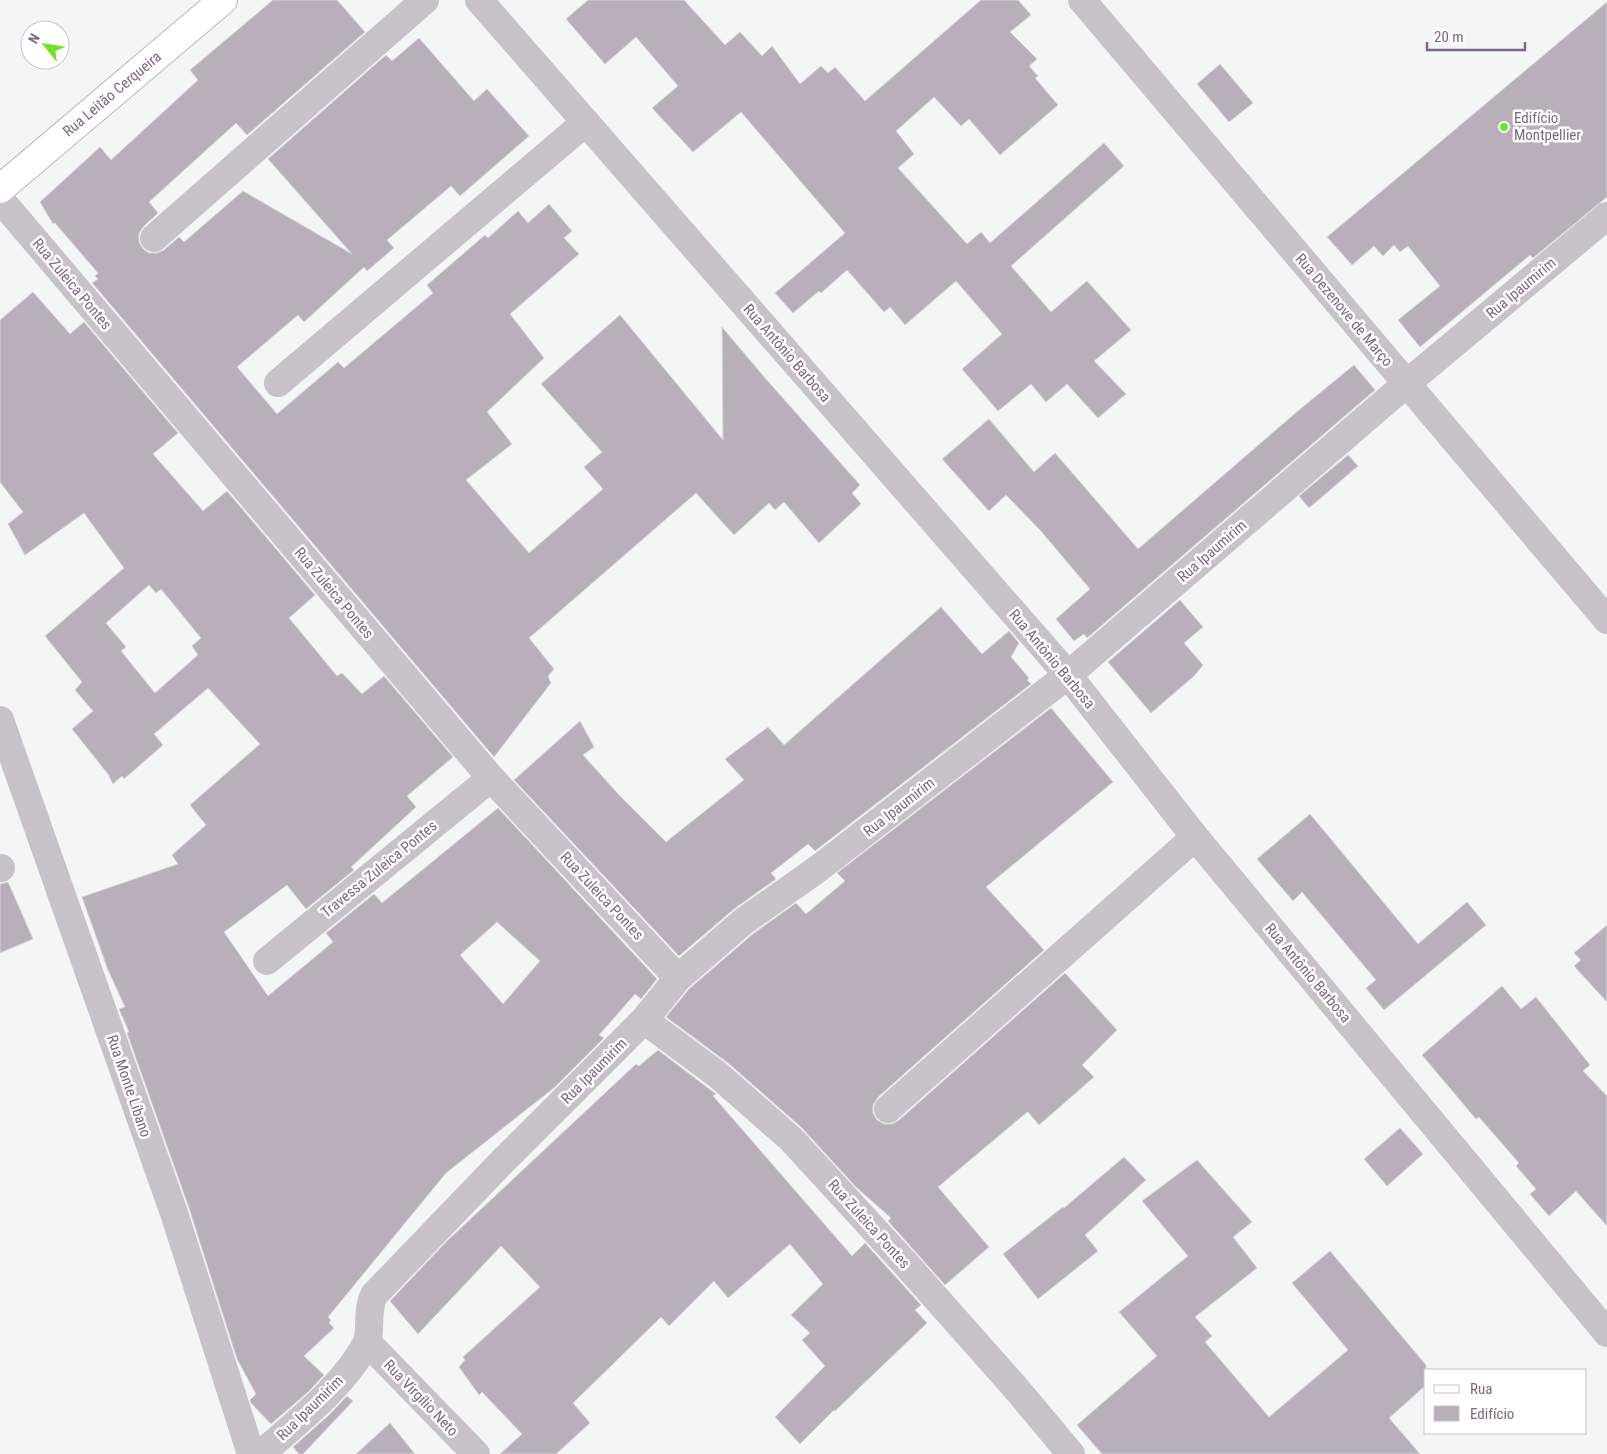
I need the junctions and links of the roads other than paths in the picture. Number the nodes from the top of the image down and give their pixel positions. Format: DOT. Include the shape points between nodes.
graph roads {
  1 [pos="223,0"];
  2 [pos="425,0"];
  3 [pos="479,0"];
  4 [pos="1082,0"];
  5 [pos="586,122"];
  6 [pos="0,189"];
  7 [pos="0,199"];
  8 [pos="1607,216"];
  9 [pos="154,238"];
  10 [pos="278,383"];
  11 [pos="1406,384"];
  12 [pos="1607,620"];
  13 [pos="1068,675"];
  14 [pos="0,720"];
  15 [pos="491,778"];
  16 [pos="1195,837"];
  17 [pos="267,961"];
  18 [pos="678,978"];
  19 [pos="644,1020"];
  20 [pos="888,1109"];
  21 [pos="1607,1333"];
  22 [pos="368,1342"];
  23 [pos="446,1424"];
  24 [pos="251,1454"];
  25 [pos="261,1454"];
  26 [pos="460,1454"];
  27 [pos="476,1454"];
  28 [pos="1071,1454"];
  1 -- 6 [label="street, Rua Leitão Cerqueira"];
  2 -- 9 [label="street"];
  3 -- 5 [label="street, Rua Antônio Barbosa"];
  4 -- 11 [label="street, Rua Dezenove de Março"];
  5 -- 10 [label="street"];
  5 -- 13 [label="street, Rua Antônio Barbosa"];
  7 -- 15 [label="street, Rua Zuleica Pontes"];
  8 -- 11 [label="street, Rua Ipaumirim"];
  11 -- 12 [label="street, Rua Dezenove de Março"];
  11 -- 13 [label="street, Rua Ipaumirim"];
  13 -- 16 [label="street, Rua Antônio Barbosa"];
  13 -- 18 [label="street, Rua Ipaumirim" via="819,868 744,921"];
  14 -- 24 [label="street, Rua Monte Líbano" via="174,1214"];
  15 -- 17 [label="street, Travessa Zuleica Pontes"];
  15 -- 18 [label="street, Rua Zuleica Pontes"];
  16 -- 20 [label="street"];
  16 -- 21 [label="street, Rua Antônio Barbosa"];
  18 -- 19 [label="street, Rua Ipaumirim"];
  19 -- 22 [label="street, Rua Ipaumirim" via="374,1295 370,1302"];
  19 -- 28 [label="street, Rua Zuleica Pontes" via="718,1075 791,1139 904,1262"];
  22 -- 23 [label="street, Rua Virgílio Neto"];
  22 -- 25 [label="street, Rua Ipaumirim" via="346,1374"];
  23 -- 26 [label="street"];
  23 -- 27 [label="street, Rua Virgílio Neto"];
}
